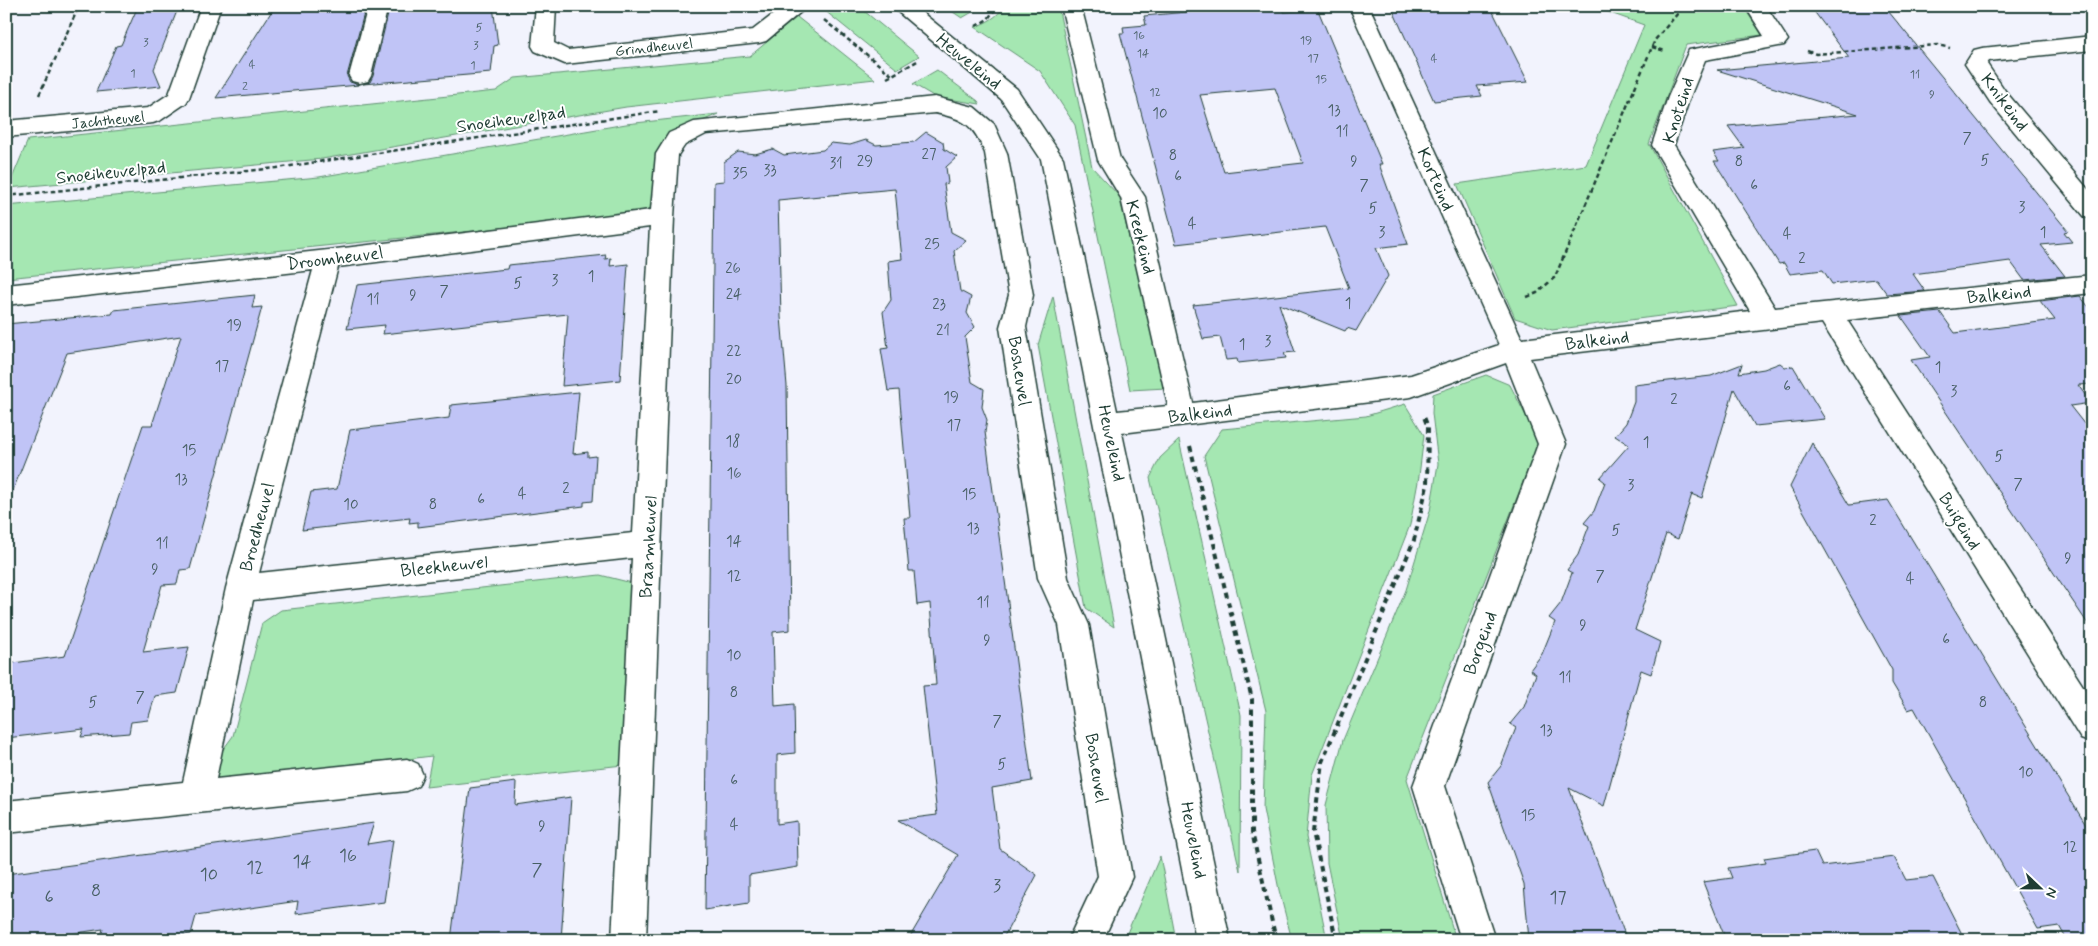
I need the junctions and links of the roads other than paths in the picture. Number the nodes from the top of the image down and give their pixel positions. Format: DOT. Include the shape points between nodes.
graph roads {
  1 [pos="211,6"];
  2 [pos="378,6"];
  3 [pos="546,6"];
  4 [pos="798,6"];
  5 [pos="901,6"];
  6 [pos="1071,6"];
  7 [pos="1359,6"];
  8 [pos="1755,6"];
  9 [pos="2092,43"];
  10 [pos="360,76"];
  11 [pos="15,128"];
  12 [pos="668,154"];
  13 [pos="2092,210"];
  14 [pos="662,217"];
  15 [pos="328,259"];
  16 [pos="2092,284"];
  17 [pos="6,295"];
  18 [pos="1829,313"];
  19 [pos="1768,319"];
  20 [pos="1514,350"];
  21 [pos="1182,416"];
  22 [pos="1108,423"];
  23 [pos="648,544"];
  24 [pos="241,588"];
  25 [pos="2092,728"];
  26 [pos="407,775"];
  27 [pos="196,797"];
  28 [pos="6,817"];
  29 [pos="629,940"];
  30 [pos="1085,940"];
  31 [pos="1214,940"];
  32 [pos="1478,940"];
  1 -- 11 [label="street, Jachtheuvel" via="178,98 153,115"];
  2 -- 10 [label="street"];
  3 -- 4 [label="street, Grindheuvel" via="542,46 565,57 759,36"];
  5 -- 22 [label="street, Heuveleind" via="1009,94 1052,158"];
  6 -- 21 [label="street, Kreekeind" via="1109,160 1133,197"];
  7 -- 20 [label="street, Korteind"];
  8 -- 19 [label="street, Knoteind" via="1777,40 1697,55 1663,145"];
  9 -- 13 [label="street, Knikeind" via="1982,55 1976,64 1998,97"];
  12 -- 14 [label="street, Braamheuvel"];
  12 -- 30 [label="street, Bosheuvel" via="677,139 702,127 935,105 966,112 986,128 996,153 1020,295 1013,327 1053,578 1074,625 1115,877"];
  14 -- 15 [label="street, Droomheuvel"];
  14 -- 23 [label="street, Braamheuvel"];
  15 -- 17 [label="street, Droomheuvel"];
  15 -- 24 [label="street, Broedheuvel"];
  16 -- 18 [label="street, Balkeind"];
  18 -- 19 [label="street, Balkeind"];
  18 -- 25 [label="street, Buigeind"];
  19 -- 20 [label="street, Balkeind"];
  20 -- 21 [label="street, Balkeind" via="1411,386"];
  20 -- 32 [label="street, Borgeind" via="1552,444 1428,786"];
  21 -- 22 [label="street, Balkeind"];
  22 -- 31 [label="street, Heuveleind"];
  23 -- 24 [label="street, Bleekheuvel"];
  23 -- 29 [label="street, Braamheuvel"];
  24 -- 27 [label="street, Broedheuvel"];
  26 -- 27 [label="street"];
  27 -- 28 [label="street"];
}
